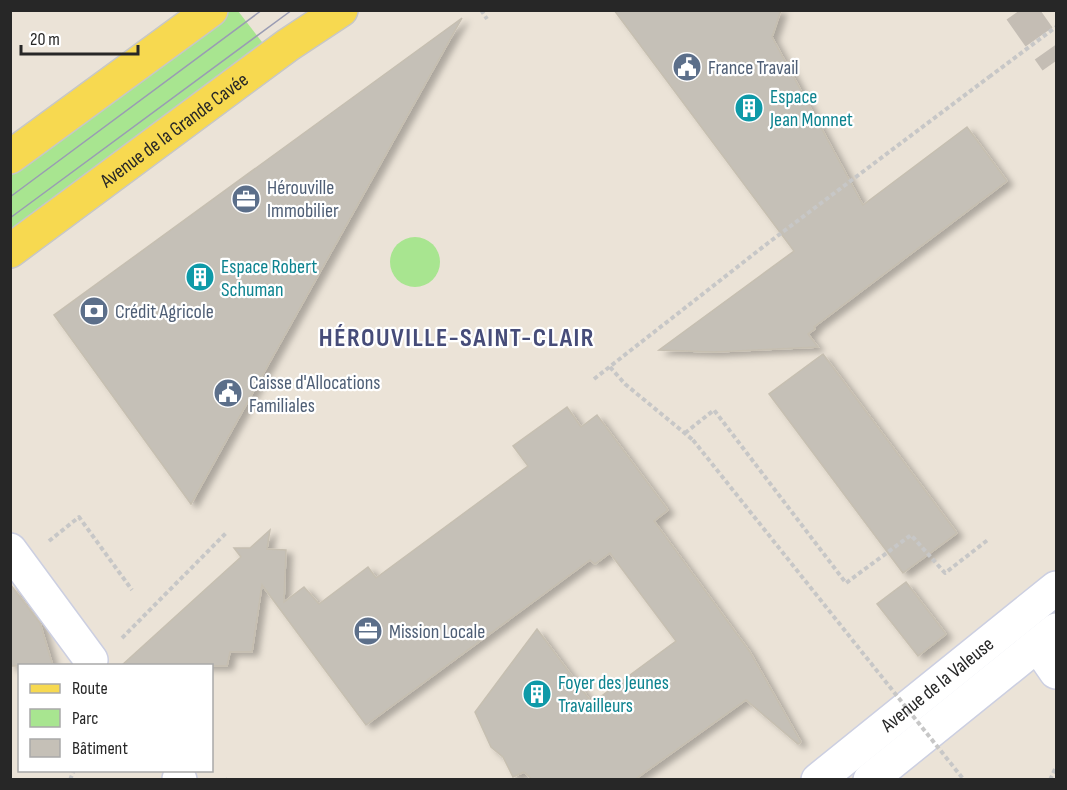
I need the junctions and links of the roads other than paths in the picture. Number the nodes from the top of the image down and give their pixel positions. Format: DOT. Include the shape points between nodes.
graph roads {
  1 [pos="211,10"];
  2 [pos="341,10"];
  3 [pos="10,157"];
  4 [pos="10,251"];
  5 [pos="10,550"];
  6 [pos="1047,596"];
  7 [pos="1047,638"];
  8 [pos="91,660"];
  9 [pos="1056,672"];
  10 [pos="818,780"];
  11 [pos="870,780"];
  1 -- 3 [label="main road"];
  2 -- 4 [label="main road, Avenue de la Grande Cavée"];
  5 -- 8 [label="street"];
  6 -- 7 [label="street"];
  6 -- 10 [label="street, Avenue de la Valeuse"];
  7 -- 9 [label="street"];
  7 -- 11 [label="street, Avenue de la Valeuse"];
}
